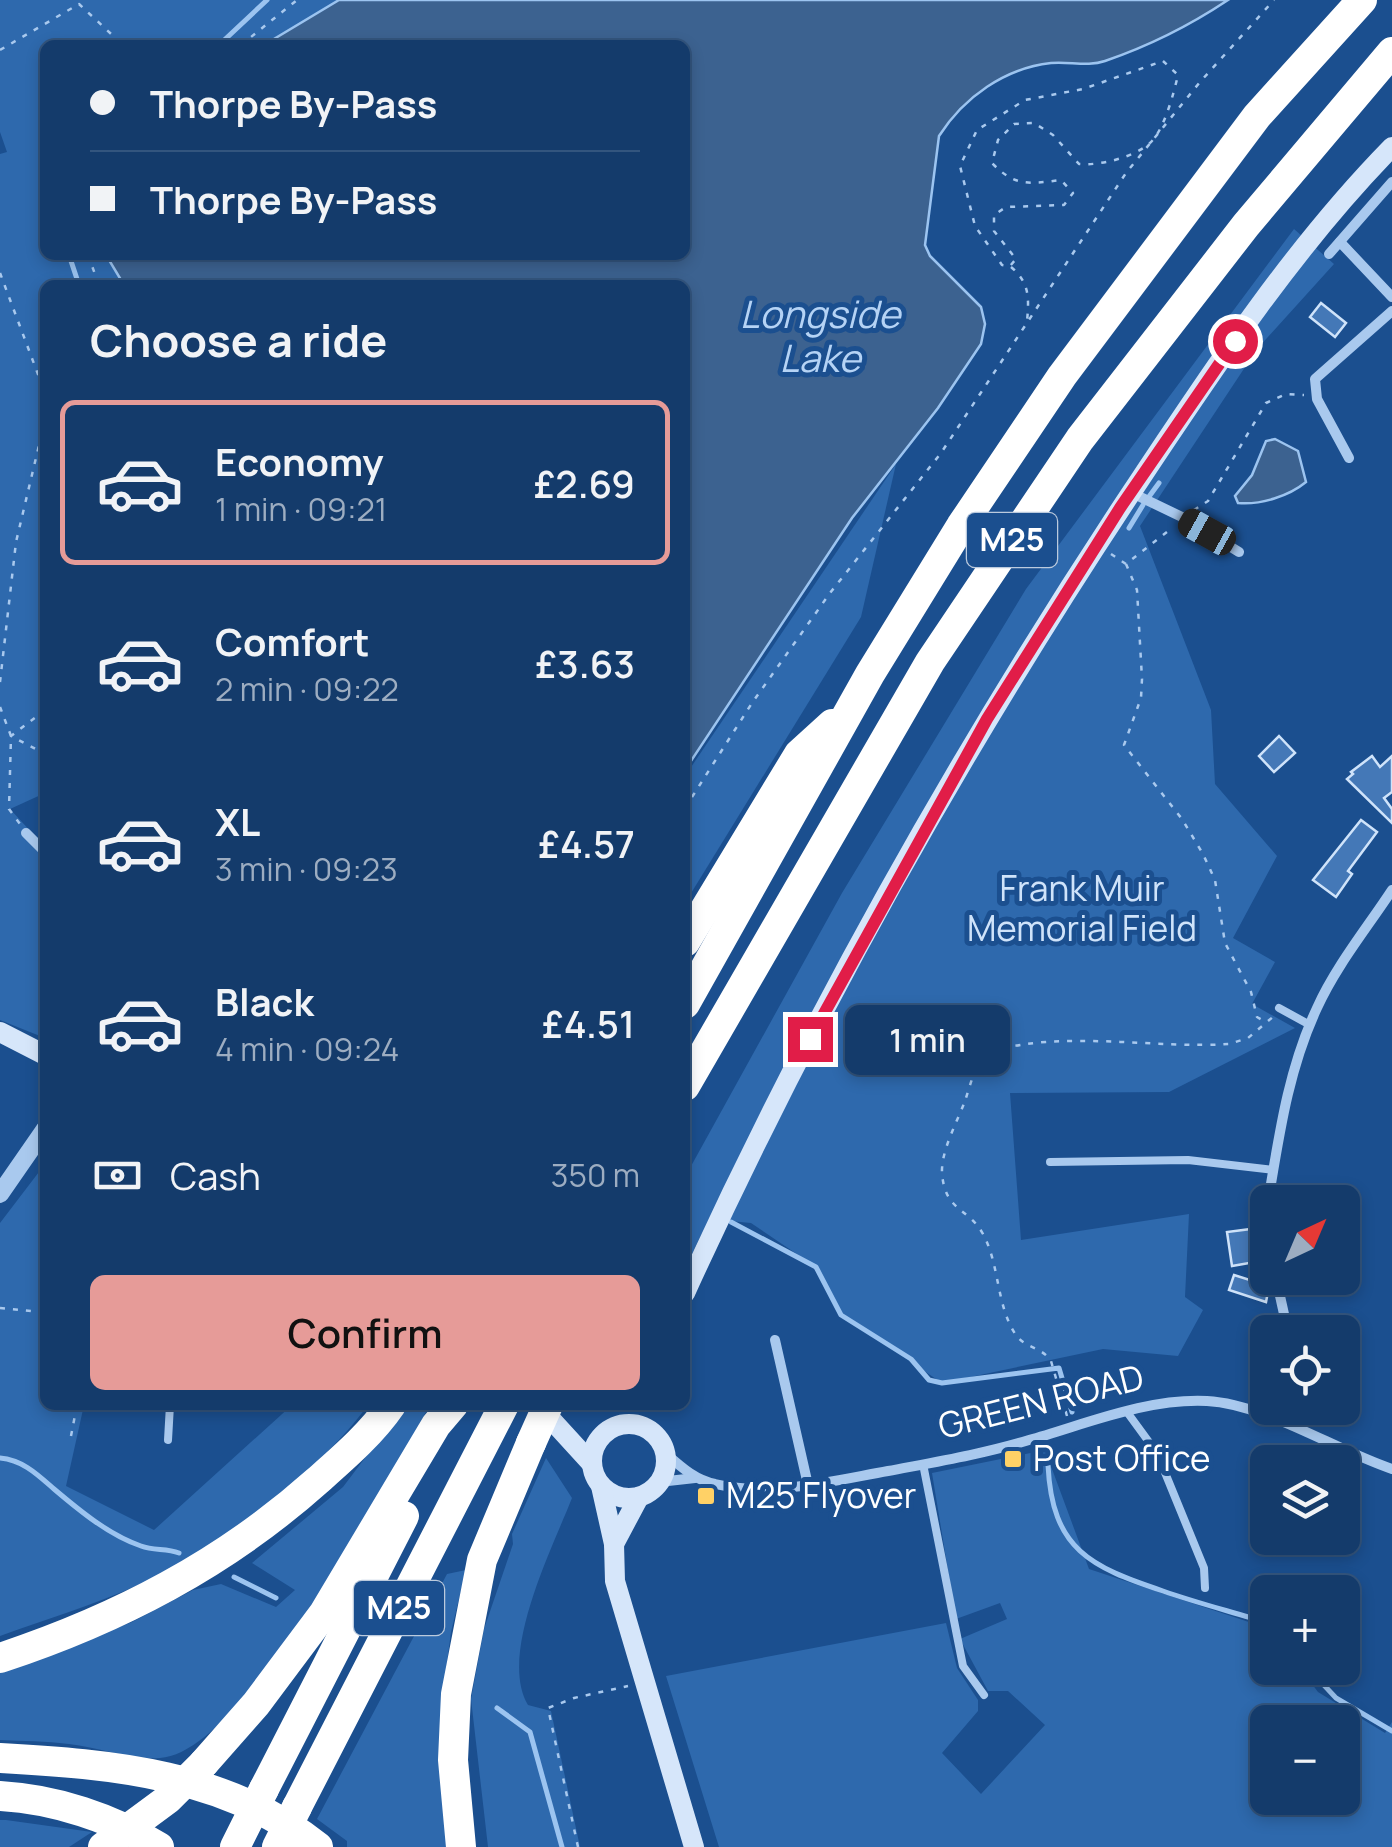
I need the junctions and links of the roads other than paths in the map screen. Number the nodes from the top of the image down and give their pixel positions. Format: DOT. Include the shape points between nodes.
graph roads {
  1 [pos="1362,0"];
  2 [pos="1392,52"];
  3 [pos="1392,147"];
  4 [pos="1392,182"];
  5 [pos="1340,242"];
  6 [pos="1329,254"];
  7 [pos="1392,297"];
  8 [pos="1392,311"];
  9 [pos="1349,458"];
  10 [pos="1131,492"];
  11 [pos="1239,552"];
  12 [pos="852,705"];
  13 [pos="26,833"];
  14 [pos="40,847"];
  15 [pos="1392,890"];
  16 [pos="690,934"];
  17 [pos="690,995"];
  18 [pos="1279,1008"];
  19 [pos="1310,1025"];
  20 [pos="0,1032"];
  21 [pos="40,1052"];
  22 [pos="690,1079"];
  23 [pos="40,1136"];
  24 [pos="1050,1162"];
  25 [pos="1274,1170"];
  26 [pos="1272,1185"];
  27 [pos="0,1194"];
  28 [pos="690,1282"];
  29 [pos="775,1340"];
  30 [pos="1250,1408"];
  31 [pos="170,1410"];
  32 [pos="387,1410"];
  33 [pos="448,1410"];
  34 [pos="458,1410"];
  35 [pos="502,1410"];
  36 [pos="623,1410"];
  37 [pos="646,1410"];
  38 [pos="1127,1412"];
  39 [pos="554,1417"];
  40 [pos="1296,1425"];
  41 [pos="648,1430"];
  42 [pos="607,1432"];
  43 [pos="168,1440"];
  44 [pos="664,1452"];
  45 [pos="591,1463"];
  46 [pos="923,1464"];
  47 [pos="1392,1469"];
  48 [pos="696,1478"];
  49 [pos="659,1482"];
  50 [pos="808,1485"];
  51 [pos="601,1486"];
  52 [pos="639,1497"];
  53 [pos="614,1544"];
  54 [pos="1206,1588"];
  55 [pos="0,1658"];
  56 [pos="984,1695"];
  57 [pos="0,1758"];
  58 [pos="0,1796"];
  59 [pos="102,1847"];
  60 [pos="159,1847"];
  61 [pos="235,1847"];
  62 [pos="277,1847"];
  63 [pos="318,1847"];
  64 [pos="460,1847"];
  65 [pos="694,1847"];
  1 -- 12 [label="highway, M25" via="1257,116 1062,376"];
  2 -- 22 [label="highway, M25" via="1246,225 1080,439 930,662"];
  3 -- 10 [label="main road" via="1283,274"];
  4 -- 5 [label="street"];
  5 -- 6 [label="street"];
  5 -- 7 [label="street"];
  8 -- 9 [label="street" via="1315,379 1315,392"];
  10 -- 11 [label="street"];
  10 -- 28 [label="main road" via="987,719 898,876 746,1158"];
  12 -- 16 [label="highway" via="800,754"];
  12 -- 17 [label="highway, M25"];
  13 -- 14 [label="street"];
  15 -- 19 [label="street"];
  18 -- 19 [label="lane"];
  19 -- 25 [label="street" via="1286,1098"];
  20 -- 21 [label="main road"];
  23 -- 27 [label="street"];
  24 -- 25 [label="lane" via="1188,1160"];
  25 -- 26 [label="street"];
  29 -- 50 [label="street"];
  30 -- 38 [label="street, GREEN ROAD" via="1204,1401"];
  31 -- 43 [label="lane"];
  32 -- 55 [label="highway" via="338,1462 241,1543 131,1607"];
  33 -- 59 [label="highway, bridge" via="324,1614 256,1704 168,1798"];
  34 -- 61 [label="highway, M25, bridge"];
  35 -- 62 [label="highway, M25, bridge"];
  36 -- 42 [label="main road"];
  37 -- 41 [label="main road"];
  38 -- 46 [label="street, GREEN ROAD"];
  38 -- 54 [label="lane" via="1157,1453"];
  39 -- 42 [label="main road"];
  39 -- 45 [label="main road"];
  39 -- 64 [label="highway, bridge" via="531,1443 482,1560 456,1694"];
  40 -- 47 [label="street, GREEN ROAD"];
  41 -- 42 [label="main road" via="627,1424"];
  41 -- 44 [label="main road"];
  42 -- 45 [label="main road"];
  44 -- 48 [label="street, GREEN ROAD"];
  44 -- 49 [label="main road"];
  45 -- 51 [label="main road"];
  46 -- 50 [label="street, GREEN ROAD"];
  46 -- 56 [label="lane" via="964,1666"];
  48 -- 49 [label="street, GREEN ROAD"];
  48 -- 50 [label="street, GREEN ROAD" via="741,1488"];
  49 -- 52 [label="main road"];
  51 -- 52 [label="main road" via="616,1496"];
  51 -- 53 [label="main road"];
  52 -- 53 [label="main road"];
  53 -- 65 [label="main road" via="615,1582"];
  57 -- 63 [label="highway" via="134,1769 202,1786 272,1816"];
  58 -- 60 [label="highway" via="105,1819"];
}
